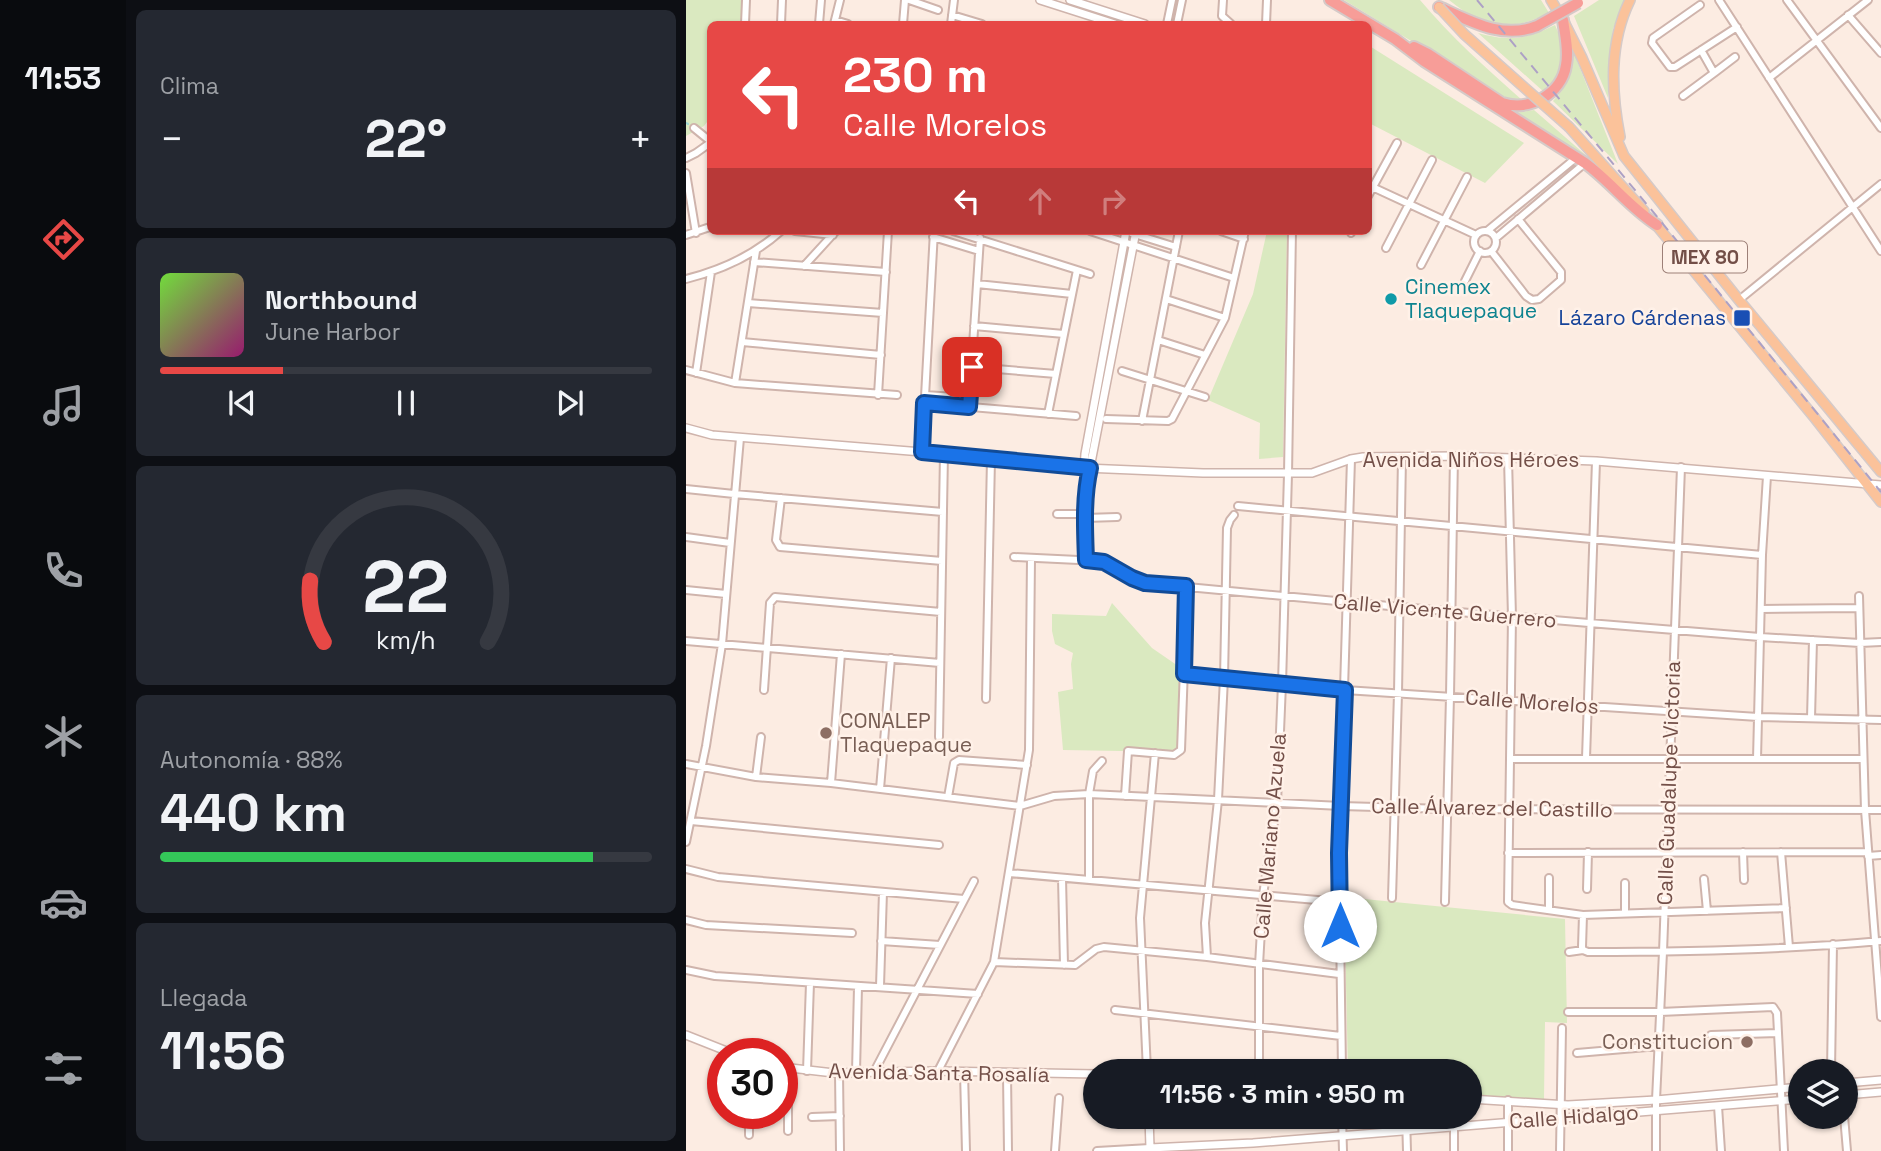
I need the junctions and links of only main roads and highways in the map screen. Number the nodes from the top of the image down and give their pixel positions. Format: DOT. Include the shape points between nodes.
graph roads {
  1 [pos="1330,0"];
  2 [pos="1551,0"];
  3 [pos="1630,0"];
  4 [pos="1580,1"];
  5 [pos="1437,3"];
  6 [pos="1563,20"];
  7 [pos="1365,21"];
  8 [pos="1372,25"];
  9 [pos="1395,39"];
  10 [pos="1624,156"];
  11 [pos="1657,225"];
  12 [pos="1881,472"];
  13 [pos="1881,502"];
  1 -- 7 [label="highway"];
  2 -- 6 [label="main road, MEX 80"];
  3 -- 10 [label="main road" via="1617,37 1613,72"];
  4 -- 5 [label="highway, bridge" via="1537,26 1518,31 1483,27"];
  5 -- 11 [label="main road, MEX 80, bridge" via="1464,34 1569,127"];
  6 -- 9 [label="highway" via="1567,56 1563,75 1549,94 1527,105 1502,103 1428,54"];
  6 -- 10 [label="main road, MEX 80"];
  8 -- 9 [label="highway"];
  9 -- 11 [label="highway" via="1581,160"];
  10 -- 12 [label="main road, MEX 80"];
  11 -- 13 [label="main road, MEX 80"];
}
